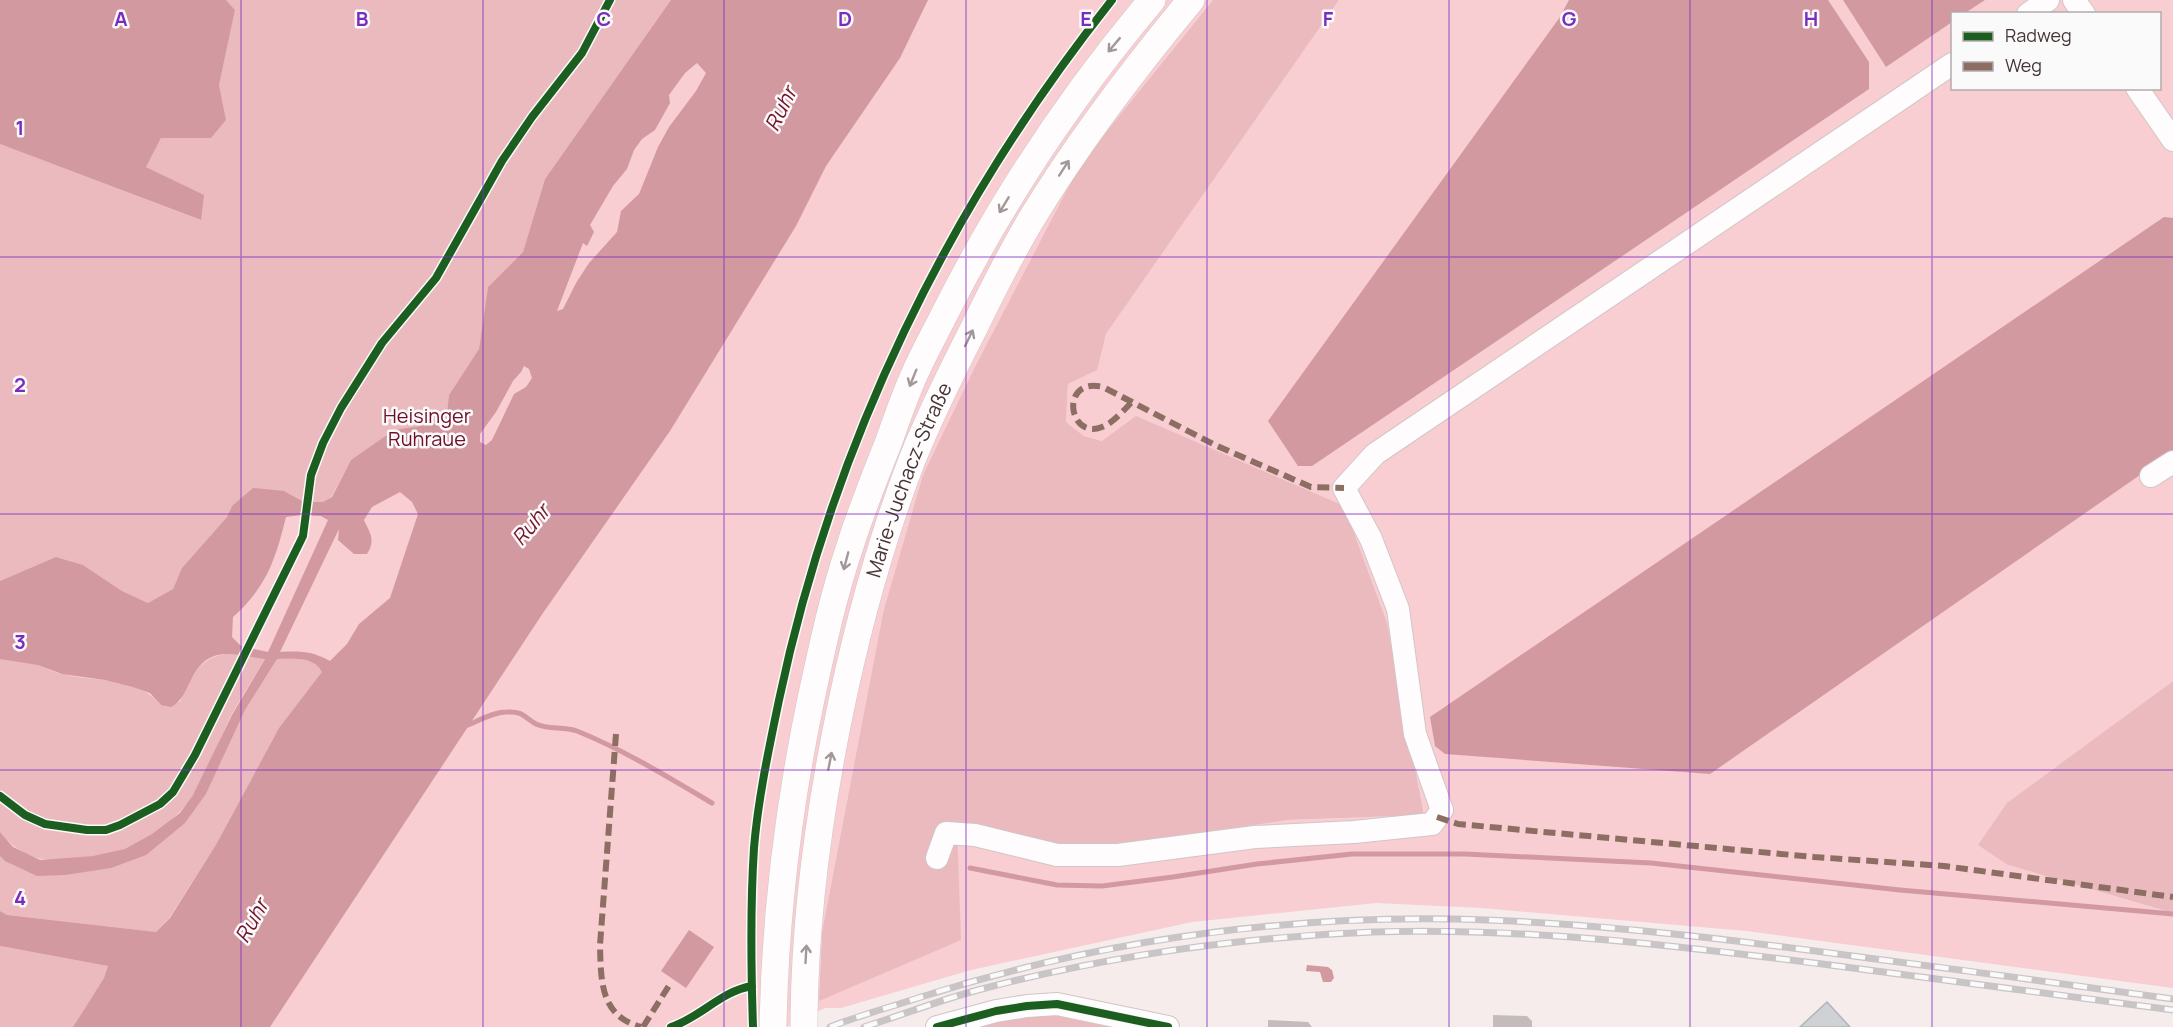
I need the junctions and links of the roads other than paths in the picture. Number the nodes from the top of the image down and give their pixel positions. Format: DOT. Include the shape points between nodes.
graph roads {
  1 [pos="1152,0"];
  2 [pos="1191,0"];
  3 [pos="2048,0"];
  4 [pos="2031,12"];
  5 [pos="1951,65"];
  6 [pos="2138,90"];
  7 [pos="2173,140"];
  8 [pos="2173,462"];
  9 [pos="2151,476"];
  10 [pos="937,858"];
  11 [pos="804,1020"];
  12 [pos="773,1027"];
  13 [pos="937,1027"];
  14 [pos="1168,1027"];
  1 -- 12 [label="main road, Marie-Juchacz-Straße, one-way" via="1057,123 960,283 915,372 849,547 820,654 795,778 780,887"];
  11 -- 2 [label="main road, Marie-Juchacz-Straße, one-way" via="813,878 829,768 850,660 912,461 948,379 1031,220 1084,138"];
  3 -- 4 [label="street"];
  5 -- 10 [label="street" via="1375,454 1344,488 1371,539 1398,609 1415,734 1442,810 1432,824 1255,837 1118,855 1058,855 975,835 946,833"];
  6 -- 7 [label="street"];
  8 -- 9 [label="street"];
  13 -- 14 [label="street" via="996,1011 1057,1004"];
}
